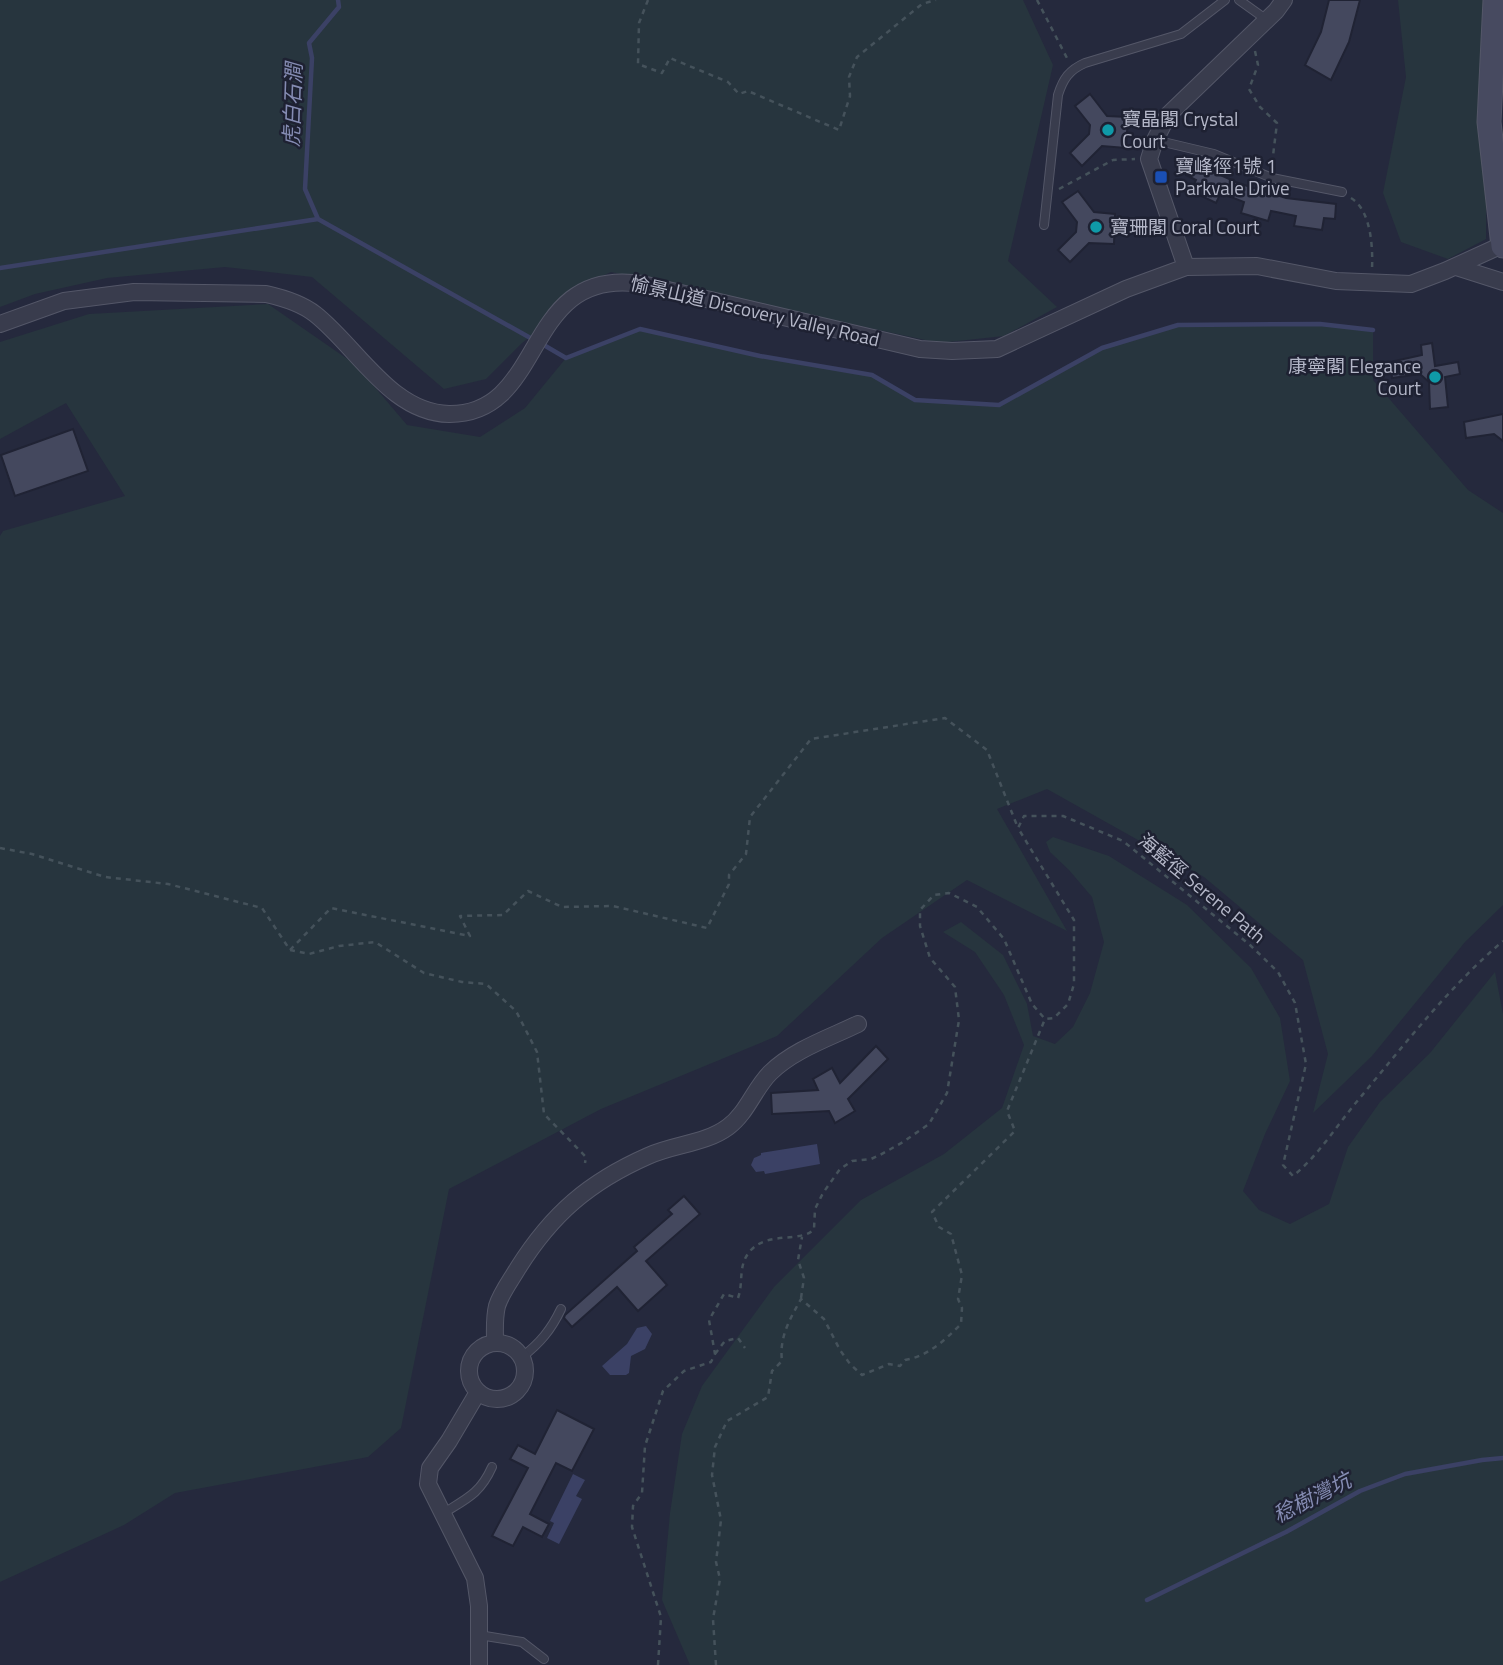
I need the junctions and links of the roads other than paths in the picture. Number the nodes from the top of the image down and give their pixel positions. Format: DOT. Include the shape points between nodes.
graph roads {
  1 [pos="1225,0"];
  2 [pos="1239,0"];
  3 [pos="1284,0"];
  4 [pos="1495,0"];
  5 [pos="1267,20"];
  6 [pos="1497,60"];
  7 [pos="1496,122"];
  8 [pos="1155,139"];
  9 [pos="1342,192"];
  10 [pos="1044,225"];
  11 [pos="1503,245"];
  12 [pos="1186,267"];
  13 [pos="1456,267"];
  14 [pos="1503,282"];
  15 [pos="0,324"];
  16 [pos="858,1024"];
  17 [pos="561,1309"];
  18 [pos="495,1343"];
  19 [pos="522,1357"];
  20 [pos="478,1392"];
  21 [pos="492,1467"];
  22 [pos="442,1514"];
  23 [pos="479,1634"];
  24 [pos="544,1659"];
  25 [pos="479,1665"];
  1 -- 10 [label="lane" via="1181,34 1072,69 1058,95"];
  2 -- 5 [label="lane"];
  3 -- 5 [label="street"];
  4 -- 6 [label="street"];
  5 -- 8 [label="street" via="1168,115"];
  6 -- 7 [label="street"];
  7 -- 11 [label="street"];
  8 -- 9 [label="lane" via="1214,154 1272,178"];
  8 -- 12 [label="street" via="1149,159"];
  11 -- 13 [label="street, 愉景山道 Discovery Valley Road"];
  12 -- 13 [label="street, 愉景山道 Discovery Valley Road" via="1256,266 1336,282 1411,284"];
  12 -- 15 [label="street, 愉景山道 Discovery Valley Road" via="1126,289 997,349 951,351 920,349 655,287 600,284 561,307 504,392 463,412 430,412 400,397 314,313 266,294 134,292 64,301"];
  13 -- 14 [label="street"];
  16 -- 18 [label="street" via="793,1055 771,1072 727,1128 651,1154 598,1181 558,1215 537,1239 498,1303"];
  17 -- 19 [label="lane" via="539,1344"];
  18 -- 19 [label="street" via="510,1346"];
  18 -- 20 [label="street" via="478,1350 469,1366"];
  19 -- 20 [label="street" via="523,1382 511,1395 494,1399"];
  20 -- 22 [label="street" via="430,1468 428,1484"];
  21 -- 22 [label="lane" via="484,1485"];
  22 -- 23 [label="street" via="475,1577"];
  23 -- 24 [label="lane" via="522,1643"];
  23 -- 25 [label="street"];
}
